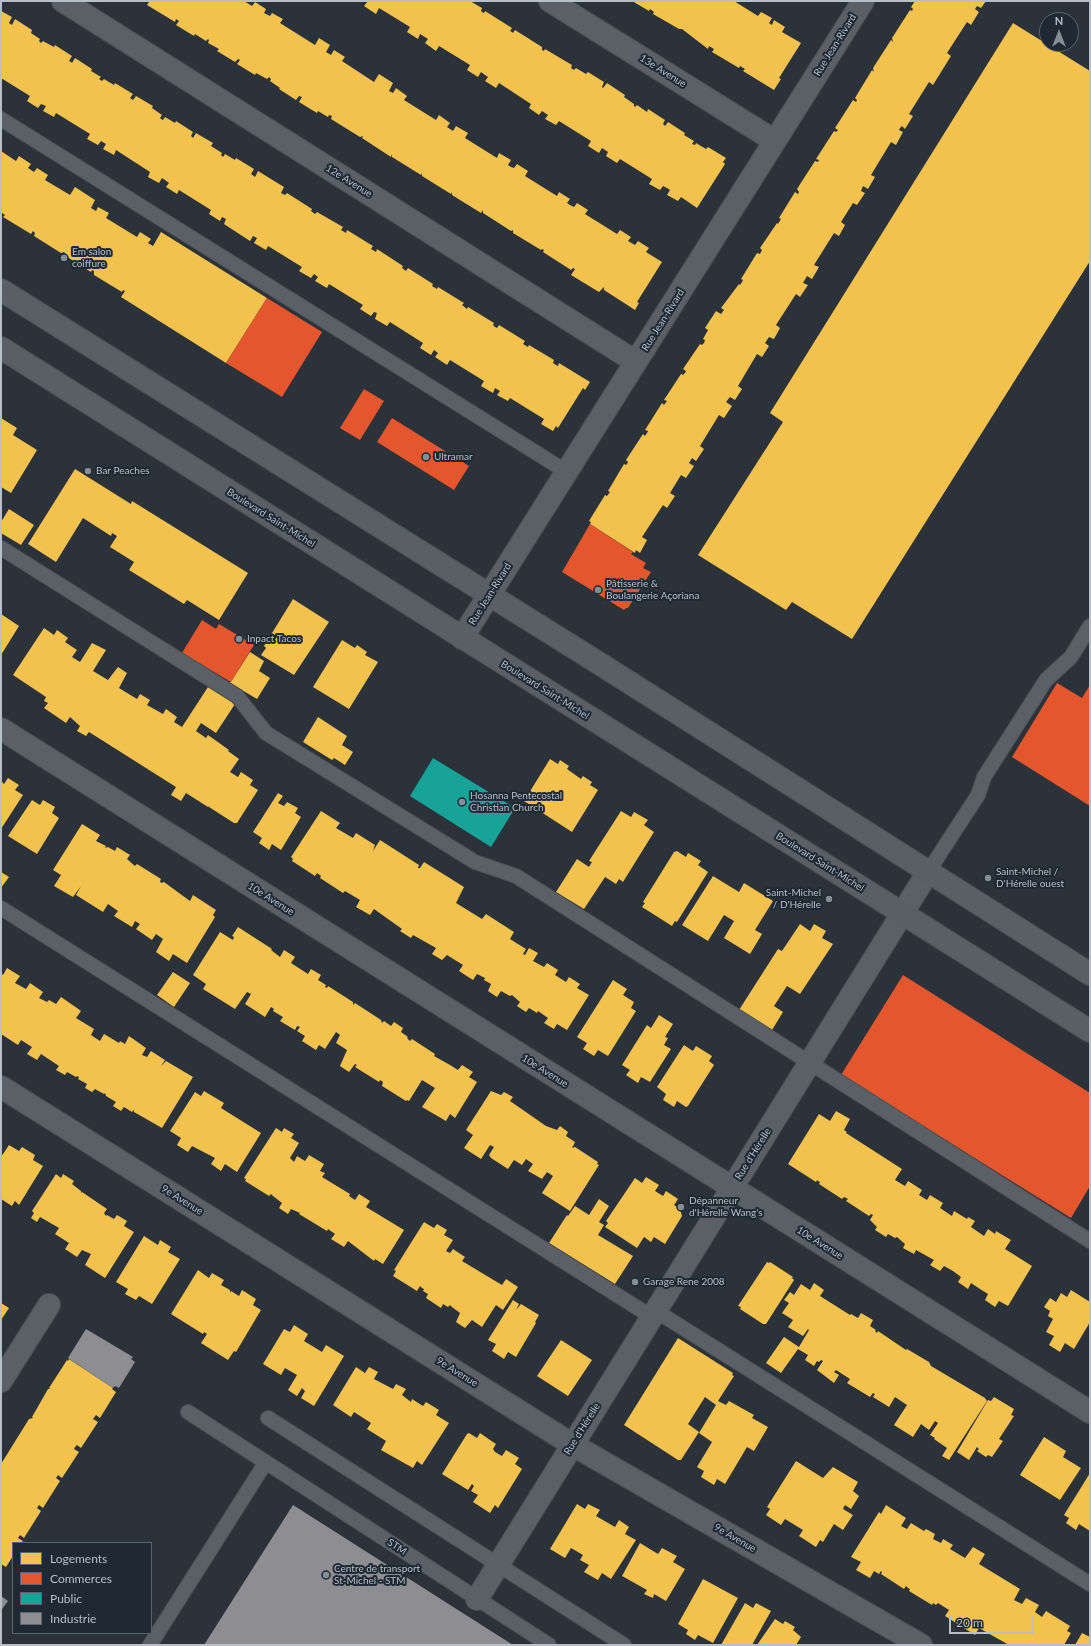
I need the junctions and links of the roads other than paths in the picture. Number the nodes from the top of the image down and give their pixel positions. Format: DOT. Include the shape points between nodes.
graph roads {
  1 [pos="62,1"];
  2 [pos="550,1"];
  3 [pos="863,1"];
  4 [pos="1,119"];
  5 [pos="775,142"];
  6 [pos="1,290"];
  7 [pos="1,348"];
  8 [pos="636,362"];
  9 [pos="567,472"];
  10 [pos="1,548"];
  11 [pos="490,595"];
  12 [pos="1090,626"];
  13 [pos="462,638"];
  14 [pos="1,729"];
  15 [pos="928,872"];
  16 [pos="1,908"];
  17 [pos="902,914"];
  18 [pos="1090,974"];
  19 [pos="1090,1031"];
  20 [pos="810,1063"];
  21 [pos="1,1087"];
  22 [pos="732,1188"];
  23 [pos="1090,1240"];
  24 [pos="50,1305"];
  25 [pos="654,1314"];
  26 [pos="1,1381"];
  27 [pos="188,1412"];
  28 [pos="1090,1412"];
  29 [pos="268,1418"];
  30 [pos="573,1445"];
  31 [pos="266,1462"];
  32 [pos="499,1564"];
  33 [pos="1090,1584"];
  34 [pos="477,1599"];
  35 [pos="150,1645"];
  36 [pos="549,1645"];
  37 [pos="624,1645"];
  38 [pos="921,1645"];
  1 -- 8 [label="street, 12e Avenue"];
  2 -- 5 [label="street, 13e Avenue"];
  3 -- 5 [label="street, Rue Jean-Rivard"];
  4 -- 9 [label="lane"];
  5 -- 8 [label="street, Rue Jean-Rivard"];
  6 -- 11 [label="main road"];
  7 -- 13 [label="main road, Boulevard Saint-Michel"];
  8 -- 9 [label="street, Rue Jean-Rivard"];
  9 -- 11 [label="street, Rue Jean-Rivard"];
  10 -- 20 [label="lane" via="237,696 266,732 475,862 516,876"];
  11 -- 13 [label="street, Rue Jean-Rivard"];
  11 -- 15 [label="main road"];
  12 -- 15 [label="lane" via="1071,657 1046,680 984,777 978,795"];
  13 -- 17 [label="main road, Boulevard Saint-Michel"];
  14 -- 22 [label="street, 10e Avenue"];
  15 -- 17 [label="street, Rue d'Hérelle"];
  15 -- 18 [label="main road"];
  16 -- 25 [label="lane"];
  17 -- 19 [label="main road, Boulevard Saint-Michel"];
  17 -- 20 [label="street, Rue d'Hérelle"];
  20 -- 22 [label="street, Rue d'Hérelle"];
  20 -- 23 [label="lane"];
  21 -- 30 [label="street, 9e Avenue"];
  22 -- 25 [label="street, Rue d'Hérelle"];
  22 -- 28 [label="street, 10e Avenue"];
  24 -- 26 [label="street"];
  25 -- 30 [label="street, Rue d'Hérelle"];
  25 -- 33 [label="lane"];
  27 -- 31 [label="lane, STM"];
  29 -- 32 [label="lane"];
  30 -- 32 [label="street, Rue d'Hérelle"];
  30 -- 38 [label="street, 9e Avenue"];
  31 -- 34 [label="lane, STM"];
  31 -- 35 [label="lane"];
  32 -- 34 [label="street, Rue d'Hérelle"];
  32 -- 37 [label="lane"];
  34 -- 36 [label="lane, STM"];
}
